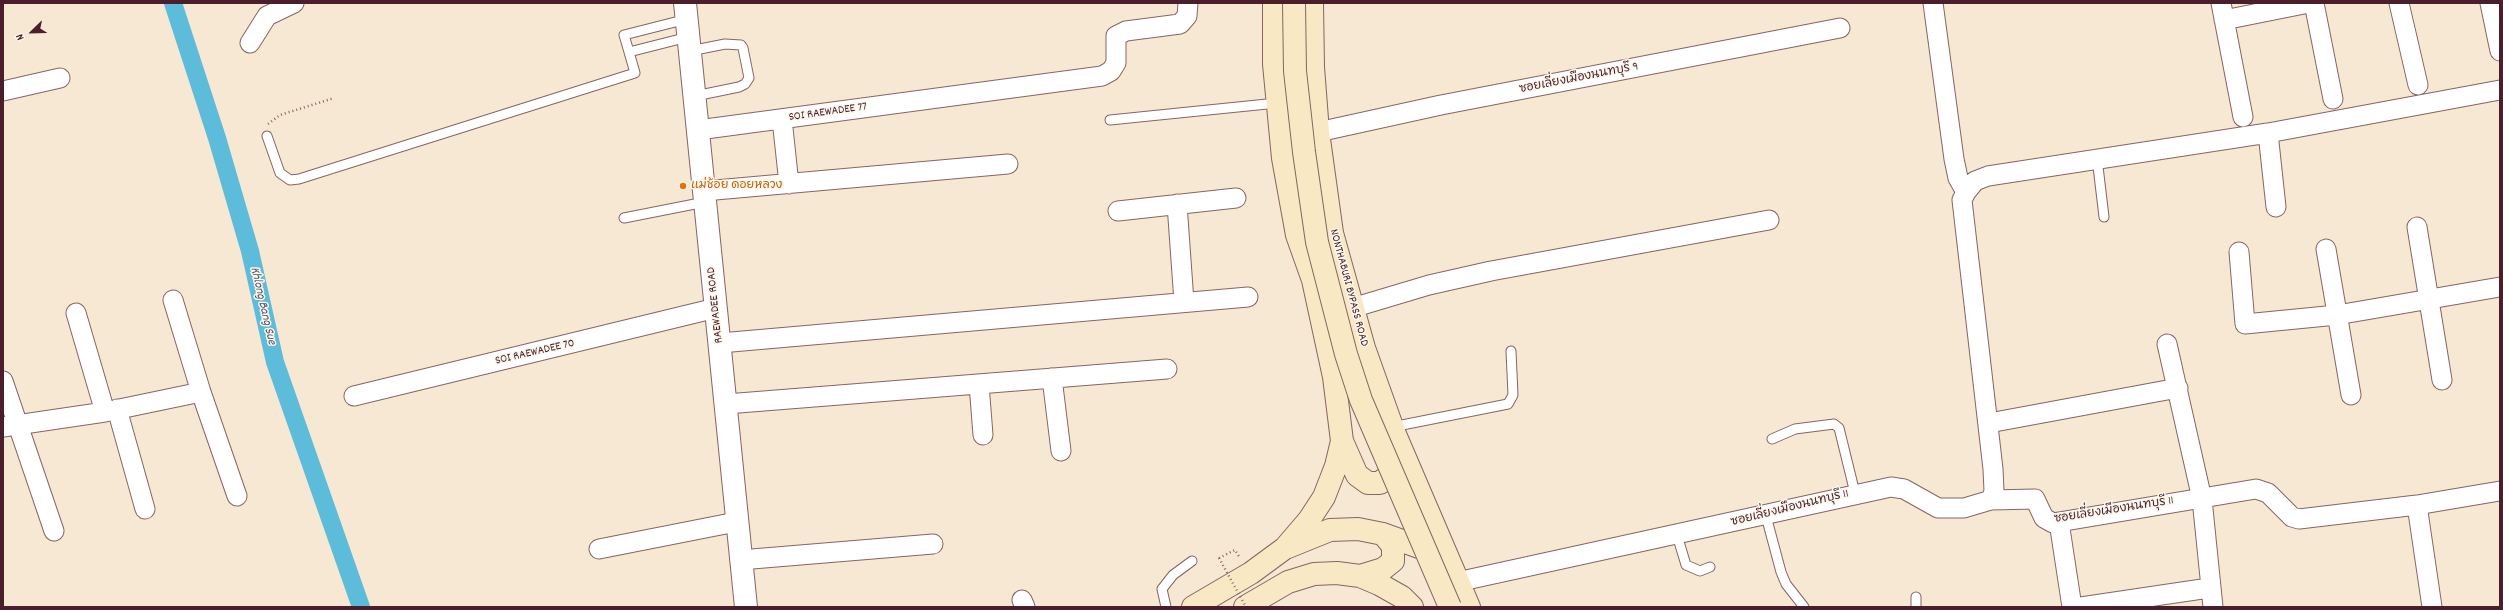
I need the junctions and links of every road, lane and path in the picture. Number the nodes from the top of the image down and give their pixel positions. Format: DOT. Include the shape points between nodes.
graph roads {
  1 [pos="294,3"];
  2 [pos="1188,3"];
  3 [pos="1274,3"];
  4 [pos="1294,3"];
  5 [pos="1312,3"];
  6 [pos="1933,3"];
  7 [pos="2309,3"];
  8 [pos="2314,3"];
  9 [pos="2399,3"];
  10 [pos="2490,3"];
  11 [pos="2223,12"];
  12 [pos="688,27"];
  13 [pos="1840,28"];
  14 [pos="250,43"];
  15 [pos="2500,51"];
  16 [pos="629,52"];
  17 [pos="60,78"];
  18 [pos="2418,85"];
  19 [pos="2500,90"];
  20 [pos="3,91"];
  21 [pos="695,96"];
  22 [pos="334,98"];
  23 [pos="2333,99"];
  24 [pos="1268,103"];
  25 [pos="2243,117"];
  26 [pos="782,119"];
  27 [pos="1110,120"];
  28 [pos="698,130"];
  29 [pos="1318,132"];
  30 [pos="2268,133"];
  31 [pos="267,136"];
  32 [pos="2097,158"];
  33 [pos="1008,164"];
  34 [pos="789,184"];
  35 [pos="1966,192"];
  36 [pos="705,197"];
  37 [pos="1236,198"];
  38 [pos="1177,204"];
  39 [pos="2276,207"];
  40 [pos="1118,211"];
  41 [pos="624,218"];
  42 [pos="2104,218"];
  43 [pos="1769,220"];
  44 [pos="2417,227"];
  45 [pos="2326,249"];
  46 [pos="2239,252"];
  47 [pos="2500,287"];
  48 [pos="1248,297"];
  49 [pos="173,300"];
  50 [pos="2429,300"];
  51 [pos="1184,302"];
  52 [pos="716,308"];
  53 [pos="1352,308"];
  54 [pos="76,313"];
  55 [pos="2336,315"];
  56 [pos="720,343"];
  57 [pos="2167,344"];
  58 [pos="1510,351"];
  59 [pos="1167,369"];
  60 [pos="1052,378"];
  61 [pos="2442,380"];
  62 [pos="3,381"];
  63 [pos="979,384"];
  64 [pos="2178,388"];
  65 [pos="201,392"];
  66 [pos="2351,395"];
  67 [pos="354,396"];
  68 [pos="726,404"];
  69 [pos="111,410"];
  70 [pos="1989,423"];
  71 [pos="10,426"];
  72 [pos="1393,430"];
  73 [pos="983,435"];
  74 [pos="1772,439"];
  75 [pos="1342,441"];
  76 [pos="1061,451"];
  77 [pos="2500,491"];
  78 [pos="1855,493"];
  79 [pos="237,496"];
  80 [pos="2202,499"];
  81 [pos="1991,500"];
  82 [pos="2417,505"];
  83 [pos="145,509"];
  84 [pos="1766,516"];
  85 [pos="736,522"];
  86 [pos="2059,522"];
  87 [pos="54,531"];
  88 [pos="1383,534"];
  89 [pos="1677,535"];
  90 [pos="933,544"];
  91 [pos="1285,548"];
  92 [pos="599,550"];
  93 [pos="1235,550"];
  94 [pos="1447,558"];
  95 [pos="740,560"];
  96 [pos="1192,561"];
  97 [pos="1710,567"];
  98 [pos="1360,576"];
  99 [pos="1457,582"];
  100 [pos="2209,588"];
  101 [pos="1916,596"];
  102 [pos="746,607"];
  103 [pos="1166,607"];
  104 [pos="1193,607"];
  105 [pos="1245,607"];
  106 [pos="1412,607"];
  107 [pos="1450,607"];
  108 [pos="1469,607"];
  109 [pos="1804,607"];
  110 [pos="1916,607"];
  111 [pos="2072,607"];
  112 [pos="2081,607"];
  113 [pos="2213,607"];
  114 [pos="2432,607"];
  1 -- 14 [label="street" via="267,16"];
  2 -- 26 [label="street, SOI RAEWADEE 77" via="1188,16 1180,24 1126,31 1116,36 1116,62 1107,74"];
  3 -- 24 [label="main road" via="1274,64"];
  4 -- 107 [label="main road, bridge" via="1295,71 1317,242 1346,354 1361,400"];
  5 -- 29 [label="main road, NONTHABURI BYPASS ROAD"];
  6 -- 35 [label="street" via="1954,159 1958,178"];
  7 -- 11 [label="street"];
  8 -- 23 [label="street"];
  9 -- 18 [label="street"];
  10 -- 15 [label="street"];
  11 -- 25 [label="street"];
  12 -- 16 [label="lane"];
  12 -- 16 [label="lane" via="624,35"];
  12 -- 21 [label="street, RAEWADEE ROAD"];
  12 -- 21 [label="lane" via="726,44 741,45 744,48 749,78 739,87"];
  13 -- 29 [label="street, ซอยเลี่ยงเมืองนนทบุรี 9"];
  16 -- 31 [label="lane" via="635,74 298,179 290,180 280,173"];
  17 -- 20 [label="street"];
  19 -- 30 [label="street"];
  21 -- 28 [label="street, RAEWADEE ROAD"];
  22 -- 31 [label="path" via="280,116 267,126"];
  24 -- 27 [label="lane"];
  24 -- 75 [label="main road" via="1283,158 1294,219 1313,280 1334,377"];
  26 -- 28 [label="street, SOI RAEWADEE 77"];
  26 -- 34 [label="street"];
  28 -- 36 [label="street, RAEWADEE ROAD"];
  29 -- 53 [label="main road, NONTHABURI BYPASS ROAD" via="1332,232"];
  30 -- 32 [label="street"];
  30 -- 39 [label="street"];
  32 -- 35 [label="street" via="1988,176 1974,181"];
  32 -- 42 [label="lane"];
  33 -- 34 [label="street"];
  34 -- 36 [label="street"];
  35 -- 70 [label="street" via="1962,200"];
  36 -- 41 [label="lane"];
  36 -- 52 [label="street, RAEWADEE ROAD"];
  37 -- 38 [label="street"];
  38 -- 40 [label="street"];
  38 -- 51 [label="street"];
  43 -- 53 [label="street" via="1492,271 1429,285"];
  44 -- 50 [label="street"];
  45 -- 55 [label="street"];
  46 -- 55 [label="street" via="2245,324"];
  47 -- 50 [label="street"];
  48 -- 51 [label="street"];
  49 -- 65 [label="street"];
  50 -- 55 [label="street"];
  50 -- 61 [label="street"];
  51 -- 56 [label="street"];
  52 -- 56 [label="street, RAEWADEE ROAD"];
  52 -- 67 [label="street, SOI RAEWADEE 70"];
  53 -- 72 [label="main road, NONTHABURI BYPASS ROAD"];
  54 -- 69 [label="street"];
  55 -- 66 [label="street"];
  56 -- 68 [label="street, RAEWADEE ROAD"];
  57 -- 64 [label="street"];
  58 -- 72 [label="lane" via="1514,395 1508,404"];
  59 -- 60 [label="street"];
  60 -- 63 [label="street"];
  60 -- 76 [label="street"];
  62 -- 71 [label="street"];
  63 -- 68 [label="street"];
  63 -- 73 [label="street"];
  64 -- 70 [label="street"];
  64 -- 80 [label="street"];
  65 -- 69 [label="street"];
  65 -- 79 [label="street"];
  68 -- 85 [label="street, RAEWADEE ROAD"];
  69 -- 71 [label="street"];
  69 -- 83 [label="street"];
  70 -- 81 [label="street" via="1994,491"];
  71 -- 87 [label="street"];
  72 -- 75 [label="main road" via="1389,475 1380,483 1368,483 1357,475"];
  72 -- 94 [label="main road, NONTHABURI BYPASS ROAD"];
  74 -- 78 [label="lane" via="1795,429 1834,424 1839,428"];
  75 -- 91 [label="main road" via="1336,466 1324,496 1309,520"];
  77 -- 82 [label="street, ซอยเลี่ยงเมืองนนทบุรี 11"];
  78 -- 81 [label="street, ซอยเลี่ยงเมืองนนทบุรี 11" via="1891,487 1904,489 1938,508 1964,508"];
  78 -- 84 [label="street, ซอยเลี่ยงเมืองนนทบุรี 11"];
  80 -- 82 [label="street, ซอยเลี่ยงเมืองนนทบุรี 11" via="2256,489 2268,493 2292,516 2299,519"];
  80 -- 86 [label="street, ซอยเลี่ยงเมืองนนทบุรี 11"];
  80 -- 100 [label="street"];
  81 -- 86 [label="street, ซอยเลี่ยงเมืองนนทบุรี 11" via="2035,499 2046,520"];
  82 -- 114 [label="street"];
  84 -- 89 [label="street, ซอยเลี่ยงเมืองนนทบุรี 11"];
  84 -- 109 [label="lane" via="1784,578"];
  85 -- 92 [label="street"];
  85 -- 95 [label="street, RAEWADEE ROAD"];
  86 -- 111 [label="street"];
  88 -- 91 [label="main road" via="1358,529 1330,530"];
  88 -- 94 [label="main road"];
  88 -- 98 [label="main road" via="1393,546 1393,561 1383,569"];
  89 -- 97 [label="lane" via="1686,565 1700,571"];
  89 -- 99 [label="street, ซอยเลี่ยงเมืองนนทบุรี 11"];
  90 -- 95 [label="street"];
  91 -- 104 [label="main road" via="1251,573"];
  93 -- 105 [label="path, bridge" via="1219,558"];
  94 -- 99 [label="main road, NONTHABURI BYPASS ROAD"];
  95 -- 102 [label="street, RAEWADEE ROAD"];
  96 -- 103 [label="lane" via="1173,575 1162,589"];
  98 -- 105 [label="main road" via="1337,572 1314,574 1288,582"];
  98 -- 106 [label="main road" via="1402,597"];
  99 -- 108 [label="main road, NONTHABURI BYPASS ROAD"];
  100 -- 112 [label="street"];
  100 -- 113 [label="street"];
  101 -- 110 [label="lane"];
}
